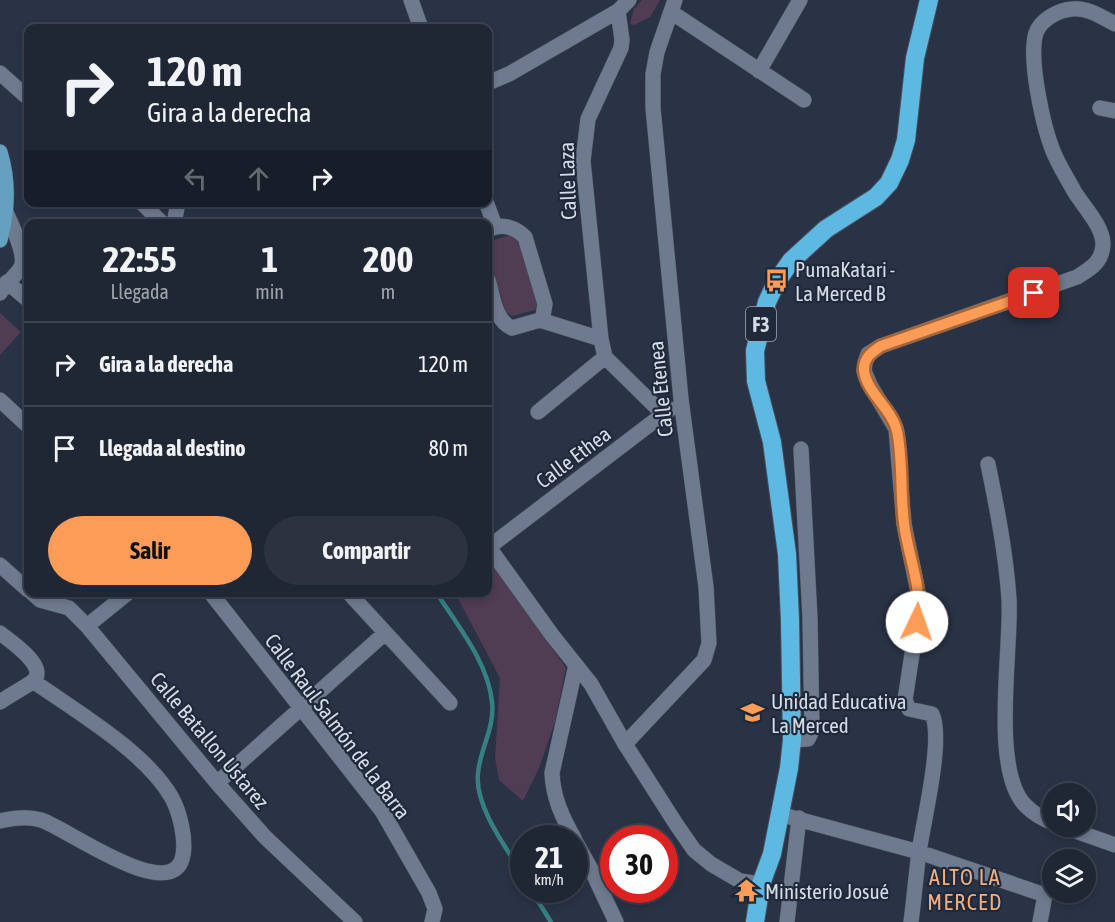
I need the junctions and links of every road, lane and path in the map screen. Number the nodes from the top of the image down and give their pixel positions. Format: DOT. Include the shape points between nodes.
graph roads {
  1 [pos="411,0"];
  2 [pos="800,0"];
  3 [pos="928,0"];
  4 [pos="624,5"];
  5 [pos="673,6"];
  6 [pos="420,24"];
  7 [pos="1115,24"];
  8 [pos="759,71"];
  9 [pos="0,73"];
  10 [pos="492,81"];
  11 [pos="24,94"];
  12 [pos="804,100"];
  13 [pos="0,152"];
  14 [pos="146,207"];
  15 [pos="6,212"];
  16 [pos="158,219"];
  17 [pos="492,228"];
  18 [pos="0,240"];
  19 [pos="24,254"];
  20 [pos="24,263"];
  21 [pos="4,287"];
  22 [pos="492,293"];
  23 [pos="24,298"];
  24 [pos="540,320"];
  25 [pos="601,339"];
  26 [pos="605,357"];
  27 [pos="681,399"];
  28 [pos="0,400"];
  29 [pos="538,412"];
  30 [pos="664,415"];
  31 [pos="24,422"];
  32 [pos="801,449"];
  33 [pos="988,464"];
  34 [pos="492,543"];
  35 [pos="492,551"];
  36 [pos="0,565"];
  37 [pos="24,586"];
  38 [pos="37,597"];
  39 [pos="123,597"];
  40 [pos="214,597"];
  41 [pos="352,597"];
  42 [pos="87,626"];
  43 [pos="0,633"];
  44 [pos="384,634"];
  45 [pos="576,665"];
  46 [pos="33,681"];
  47 [pos="0,702"];
  48 [pos="450,703"];
  49 [pos="300,708"];
  50 [pos="792,740"];
  51 [pos="625,744"];
  52 [pos="217,783"];
  53 [pos="779,814"];
  54 [pos="799,818"];
  55 [pos="1042,818"];
  56 [pos="0,821"];
  57 [pos="567,825"];
  58 [pos="1092,837"];
  59 [pos="1115,845"];
  60 [pos="919,852"];
  61 [pos="588,864"];
  62 [pos="761,885"];
  63 [pos="355,922"];
  64 [pos="432,922"];
  65 [pos="616,922"];
  66 [pos="755,922"];
  67 [pos="787,922"];
  68 [pos="911,922"];
  69 [pos="1040,922"];
  1 -- 6 [label="street"];
  2 -- 8 [label="street"];
  3 -- 50 [label="highway, F3" via="900,160 876,197 826,229 791,261 767,302 755,351 756,381 772,442 787,554"];
  4 -- 10 [label="street"];
  4 -- 25 [label="street, Calle Laza" via="621,48 588,119 583,161"];
  5 -- 8 [label="street"];
  5 -- 27 [label="street, Calle Etenea" via="653,74"];
  7 -- 60 [label="street" via="1081,8 1066,9 1042,23 1036,34 1044,125 1053,152 1096,225 1103,242 1100,258 1077,277 881,346 868,354 865,363 870,384 896,429 904,524 920,602 905,700 909,709 932,714 935,727 931,784"];
  8 -- 12 [label="street"];
  9 -- 11 [label="street"];
  13 -- 15 [label="main road"];
  14 -- 16 [label="street"];
  15 -- 18 [label="main road"];
  15 -- 19 [label="street"];
  17 -- 24 [label="street" via="515,229 528,242 545,304"];
  20 -- 21 [label="street"];
  21 -- 23 [label="street"];
  22 -- 24 [label="street" via="504,324 512,328"];
  24 -- 25 [label="street"];
  25 -- 26 [label="street, Calle Laza"];
  26 -- 29 [label="street"];
  26 -- 30 [label="street"];
  27 -- 30 [label="street, Calle Ethea"];
  27 -- 51 [label="street, Calle Etenea" via="706,587 709,643 704,660"];
  28 -- 31 [label="street"];
  30 -- 34 [label="street, Calle Ethea"];
  32 -- 50 [label="street" via="812,731 808,739"];
  33 -- 55 [label="street" via="1009,597 1004,718 1008,758 1013,784 1024,805"];
  35 -- 45 [label="street"];
  36 -- 37 [label="street, Calle Batallon Ustarez"];
  38 -- 42 [label="street, Calle Batallon Ustarez" via="69,608"];
  39 -- 42 [label="street"];
  40 -- 49 [label="street, Calle Raul Salmón de la Barra"];
  41 -- 44 [label="street"];
  42 -- 52 [label="street, Calle Batallon Ustarez"];
  43 -- 46 [label="street" via="33,660 37,672"];
  44 -- 48 [label="street"];
  44 -- 49 [label="street"];
  45 -- 51 [label="street"];
  45 -- 57 [label="street" via="552,773 558,806"];
  46 -- 47 [label="street"];
  46 -- 56 [label="street" via="135,754 164,784 179,811 184,853 177,869 155,874 41,820"];
  49 -- 52 [label="street"];
  49 -- 64 [label="street, Calle Raul Salmón de la Barra" via="382,812 429,893 435,909"];
  50 -- 53 [label="highway, F3"];
  51 -- 62 [label="street" via="694,850 740,881"];
  52 -- 63 [label="street, Calle Batallon Ustarez" via="265,837"];
  53 -- 54 [label="street"];
  53 -- 62 [label="highway, F3" via="772,854"];
  54 -- 60 [label="street"];
  54 -- 67 [label="street"];
  58 -- 59 [label="street"];
  60 -- 68 [label="street"];
  60 -- 69 [label="street" via="1045,895"];
  61 -- 65 [label="street"];
  62 -- 66 [label="highway, F3"];
}
